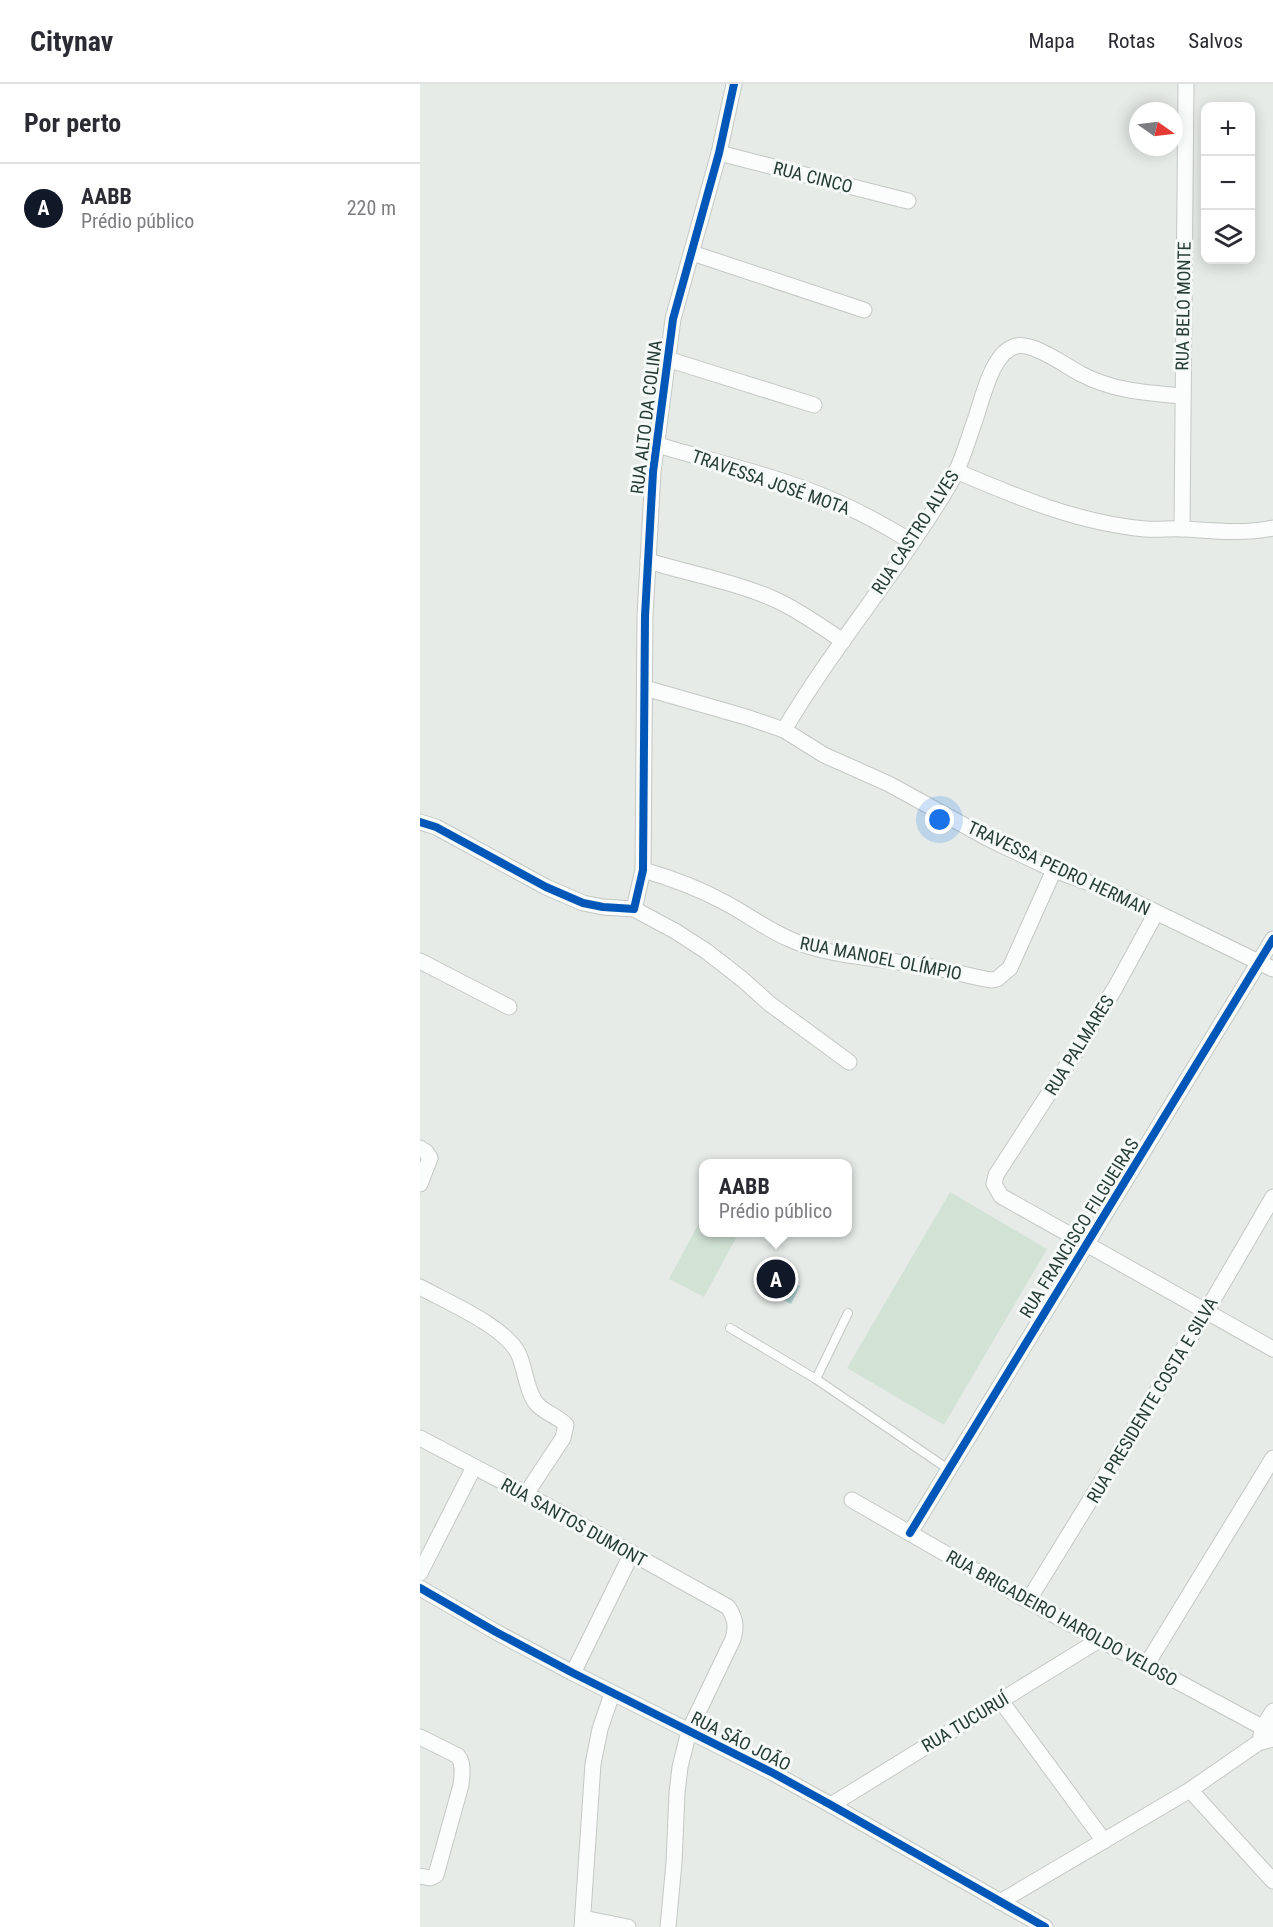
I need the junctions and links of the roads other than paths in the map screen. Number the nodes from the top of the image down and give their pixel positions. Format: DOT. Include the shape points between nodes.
graph roads {
  1 [pos="734,84"];
  2 [pos="1186,84"];
  3 [pos="719,153"];
  4 [pos="908,201"];
  5 [pos="692,254"];
  6 [pos="864,310"];
  7 [pos="667,359"];
  8 [pos="1182,396"];
  9 [pos="814,405"];
  10 [pos="658,445"];
  11 [pos="956,471"];
  12 [pos="1273,528"];
  13 [pos="1182,529"];
  14 [pos="912,542"];
  15 [pos="648,561"];
  16 [pos="843,641"];
  17 [pos="645,688"];
  18 [pos="784,730"];
  19 [pos="420,822"];
  20 [pos="643,870"];
  21 [pos="1054,870"];
  22 [pos="634,909"];
  23 [pos="1156,913"];
  24 [pos="1273,939"];
  25 [pos="420,962"];
  26 [pos="1259,962"];
  27 [pos="1273,969"];
  28 [pos="509,1007"];
  29 [pos="849,1062"];
  30 [pos="423,1150"];
  31 [pos="420,1184"];
  32 [pos="1273,1197"];
  33 [pos="1086,1245"];
  34 [pos="420,1287"];
  35 [pos="1206,1312"];
  36 [pos="848,1313"];
  37 [pos="730,1328"];
  38 [pos="1273,1349"];
  39 [pos="816,1379"];
  40 [pos="420,1438"];
  41 [pos="1273,1458"];
  42 [pos="474,1467"];
  43 [pos="948,1469"];
  44 [pos="526,1494"];
  45 [pos="852,1500"];
  46 [pos="910,1533"];
  47 [pos="632,1553"];
  48 [pos="420,1573"];
  49 [pos="420,1588"];
  50 [pos="1028,1601"];
  51 [pos="1100,1640"];
  52 [pos="1147,1664"];
  53 [pos="573,1673"];
  54 [pos="612,1694"];
  55 [pos="1000,1701"];
  56 [pos="1273,1711"];
  57 [pos="689,1731"];
  58 [pos="1267,1736"];
  59 [pos="420,1737"];
  60 [pos="1190,1790"];
  61 [pos="831,1805"];
  62 [pos="1104,1841"];
  63 [pos="420,1876"];
  64 [pos="1273,1881"];
  65 [pos="1000,1902"];
  66 [pos="583,1922"];
  67 [pos="628,1927"];
  68 [pos="669,1927"];
  69 [pos="1045,1927"];
  1 -- 3 [label="street, RUA ALTO DA COLINA"];
  2 -- 8 [label="street, RUA BELO MONTE"];
  3 -- 4 [label="street, RUA CINCO"];
  3 -- 5 [label="street, RUA ALTO DA COLINA"];
  5 -- 6 [label="street"];
  5 -- 7 [label="street, RUA ALTO DA COLINA" via="681,285"];
  7 -- 9 [label="street"];
  7 -- 10 [label="street, RUA ALTO DA COLINA"];
  8 -- 11 [label="street, RUA CASTRO ALVES" via="1110,386 1038,351 1018,346 1007,350 993,369"];
  8 -- 13 [label="street, RUA BELO MONTE"];
  10 -- 14 [label="street, TRAVESSA JOSÉ MOTA" via="828,498"];
  10 -- 15 [label="street, RUA ALTO DA COLINA"];
  11 -- 13 [label="street" via="1076,517 1146,529"];
  11 -- 14 [label="street, RUA CASTRO ALVES"];
  12 -- 13 [label="street" via="1244,532"];
  14 -- 16 [label="street, RUA CASTRO ALVES"];
  15 -- 16 [label="street" via="776,600"];
  15 -- 17 [label="street, RUA ALTO DA COLINA"];
  16 -- 18 [label="street, RUA CASTRO ALVES"];
  17 -- 18 [label="street, TRAVESSA PEDRO HERMAN"];
  17 -- 20 [label="street, RUA ALTO DA COLINA"];
  18 -- 21 [label="street, TRAVESSA PEDRO HERMAN" via="824,755 889,784"];
  19 -- 22 [label="street" via="583,903"];
  20 -- 21 [label="street, RUA MANOEL OLÍMPIO" via="673,878 725,902 804,945 992,980 1010,968"];
  20 -- 22 [label="street"];
  21 -- 23 [label="street, TRAVESSA PEDRO HERMAN"];
  22 -- 29 [label="street" via="706,951"];
  23 -- 26 [label="street, TRAVESSA PEDRO HERMAN"];
  23 -- 33 [label="street, RUA PALMARES" via="1115,988 996,1174 994,1184 1001,1196"];
  24 -- 26 [label="street, RUA FRANCISCO FILGUEIRAS"];
  25 -- 28 [label="street"];
  26 -- 27 [label="street, TRAVESSA PEDRO HERMAN"];
  26 -- 33 [label="street, RUA FRANCISCO FILGUEIRAS"];
  30 -- 31 [label="street" via="430,1158"];
  32 -- 35 [label="street, RUA PRESIDENTE COSTA E SILVA"];
  33 -- 35 [label="street"];
  33 -- 43 [label="street, RUA FRANCISCO FILGUEIRAS"];
  34 -- 44 [label="street" via="478,1318 511,1342 534,1400 566,1425 564,1438"];
  35 -- 38 [label="street"];
  35 -- 50 [label="street, RUA PRESIDENTE COSTA E SILVA"];
  36 -- 39 [label="lane"];
  37 -- 39 [label="lane"];
  39 -- 43 [label="lane"];
  40 -- 42 [label="street, RUA SANTOS DUMONT"];
  41 -- 52 [label="street"];
  42 -- 44 [label="street, RUA SANTOS DUMONT"];
  42 -- 48 [label="street"];
  43 -- 46 [label="street, RUA FRANCISCO FILGUEIRAS"];
  44 -- 47 [label="street, RUA SANTOS DUMONT"];
  45 -- 46 [label="street, RUA BRIGADEIRO HAROLDO VELOSO"];
  46 -- 50 [label="street, RUA BRIGADEIRO HAROLDO VELOSO"];
  47 -- 53 [label="street"];
  47 -- 57 [label="street, RUA SANTOS DUMONT" via="728,1607 735,1623 733,1639"];
  49 -- 53 [label="street, RUA SÃO JOÃO"];
  50 -- 51 [label="street, RUA BRIGADEIRO HAROLDO VELOSO"];
  51 -- 52 [label="street, RUA BRIGADEIRO HAROLDO VELOSO"];
  51 -- 55 [label="street, RUA TUCURUÍ"];
  52 -- 58 [label="street, RUA BRIGADEIRO HAROLDO VELOSO"];
  53 -- 54 [label="street, RUA SÃO JOÃO"];
  54 -- 57 [label="street, RUA SÃO JOÃO"];
  54 -- 66 [label="street" via="593,1764"];
  55 -- 61 [label="street, RUA TUCURUÍ"];
  55 -- 62 [label="street"];
  56 -- 58 [label="street"];
  57 -- 61 [label="street, RUA SÃO JOÃO"];
  57 -- 68 [label="street" via="678,1781"];
  58 -- 60 [label="street"];
  59 -- 63 [label="street" via="458,1756 462,1772 436,1875"];
  60 -- 62 [label="street"];
  60 -- 64 [label="street"];
  61 -- 65 [label="street, RUA SÃO JOÃO"];
  62 -- 65 [label="street"];
  65 -- 69 [label="street, RUA SÃO JOÃO"];
  66 -- 67 [label="street"];
}
